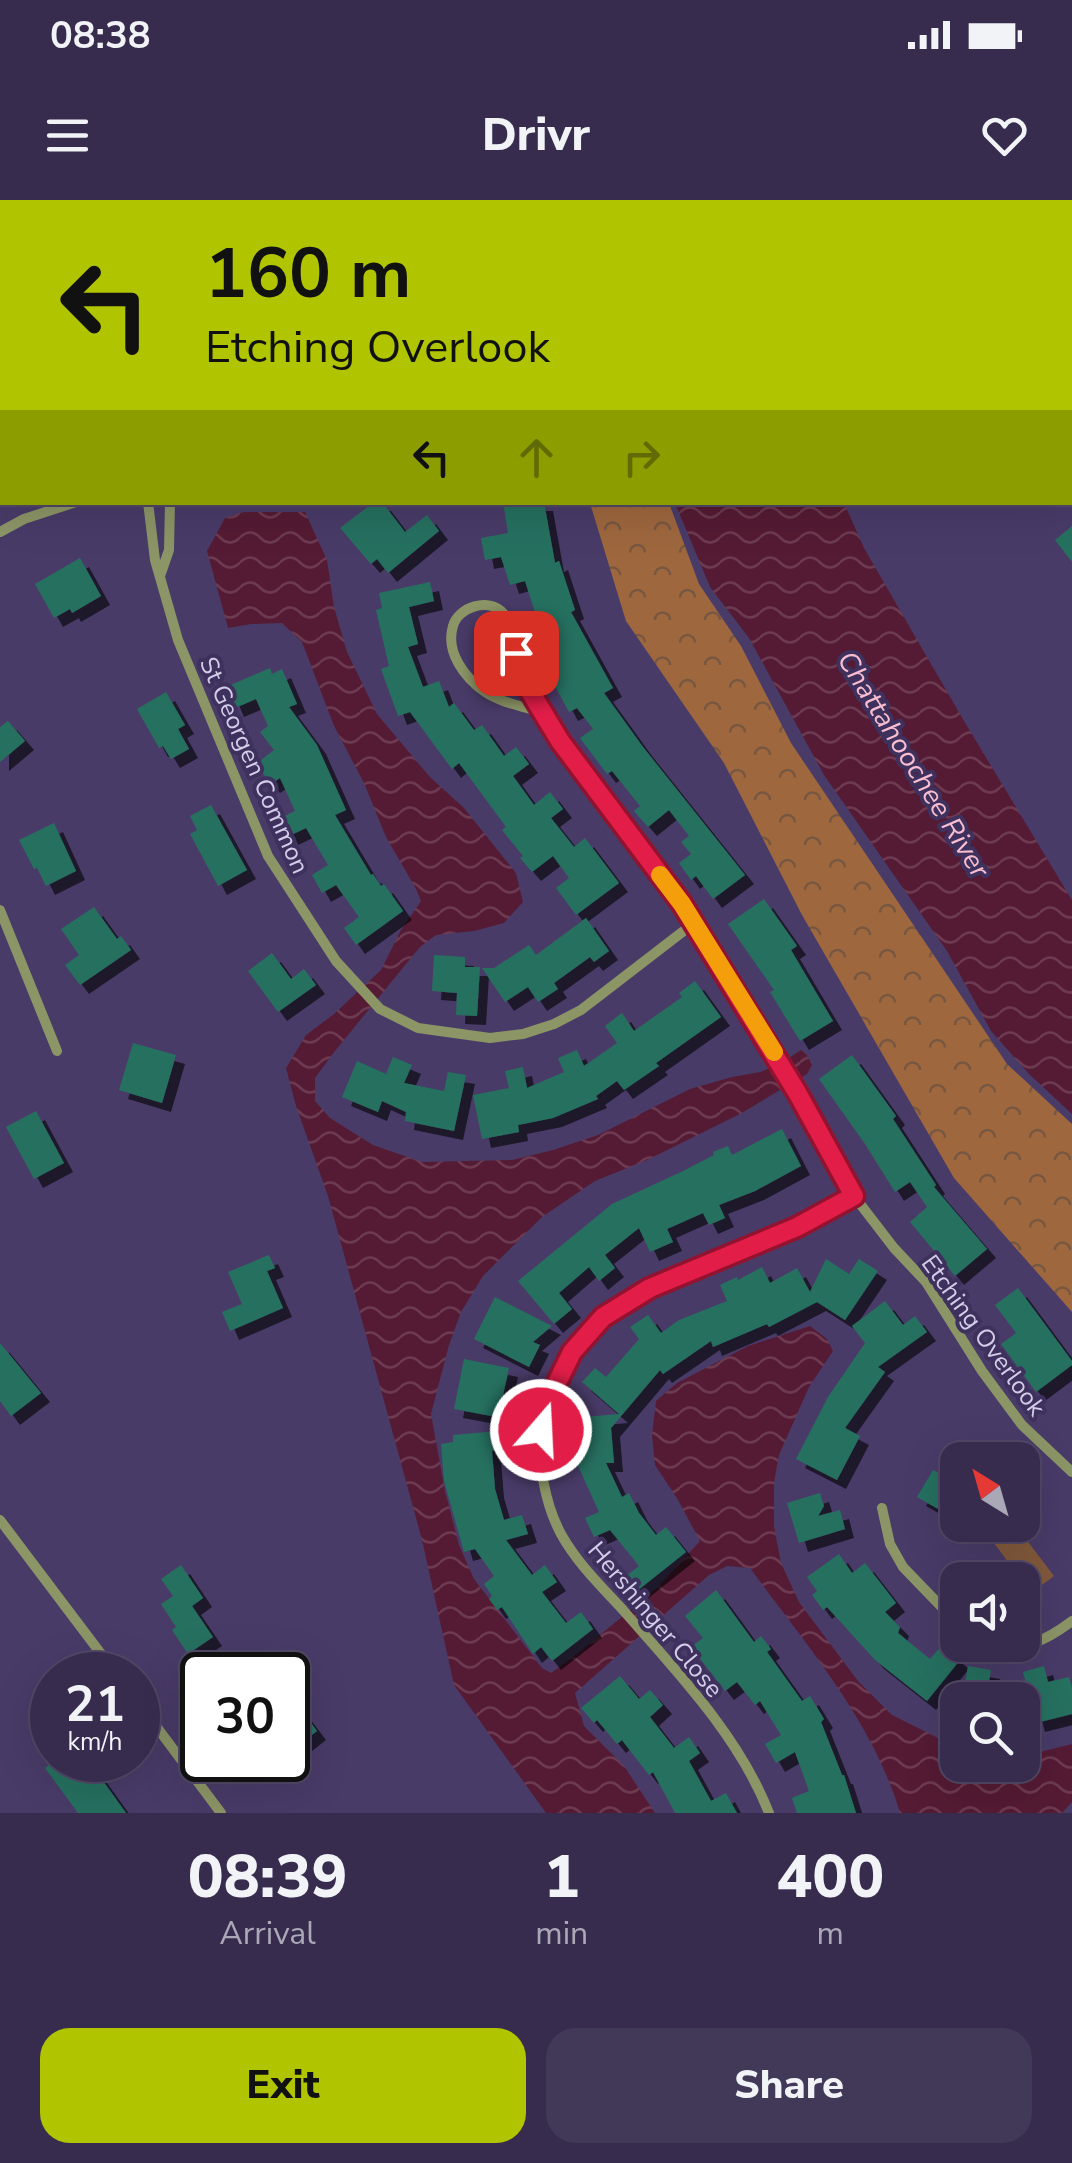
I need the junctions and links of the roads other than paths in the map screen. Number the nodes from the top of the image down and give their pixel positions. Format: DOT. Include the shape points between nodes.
graph roads {
  1 [pos="67,505"];
  2 [pos="148,505"];
  3 [pos="170,505"];
  4 [pos="0,532"];
  5 [pos="160,577"];
  6 [pos="544,714"];
  7 [pos="0,910"];
  8 [pos="694,923"];
  9 [pos="57,1051"];
  10 [pos="854,1196"];
  11 [pos="1072,1472"];
  12 [pos="882,1508"];
  13 [pos="0,1520"];
  14 [pos="940,1605"];
  15 [pos="1072,1621"];
  16 [pos="1040,1640"];
  17 [pos="100,1652"];
  18 [pos="160,1731"];
  19 [pos="221,1813"];
  20 [pos="769,1813"];
  1 -- 4 [label="street"];
  2 -- 5 [label="street, St Georgen Common"];
  3 -- 5 [label="street, St Georgen Common" via="170,550"];
  5 -- 8 [label="street, St Georgen Common" via="178,640 268,856 326,946 380,1010 418,1028 490,1038 523,1034 581,1010"];
  6 -- 6 [label="street, Etching Overlook" via="525,683 503,613 492,605 466,610 453,622 458,666 487,693"];
  6 -- 8 [label="street, Etching Overlook"];
  7 -- 9 [label="street"];
  8 -- 10 [label="street, Etching Overlook"];
  10 -- 11 [label="street, Etching Overlook" via="926,1282 1022,1426"];
  10 -- 20 [label="street, Hershinger Close" via="650,1288 603,1317 572,1352 541,1430 547,1501 560,1533 731,1741"];
  12 -- 14 [label="street" via="903,1567"];
  13 -- 17 [label="street"];
  15 -- 16 [label="street"];
  18 -- 19 [label="street"];
}
